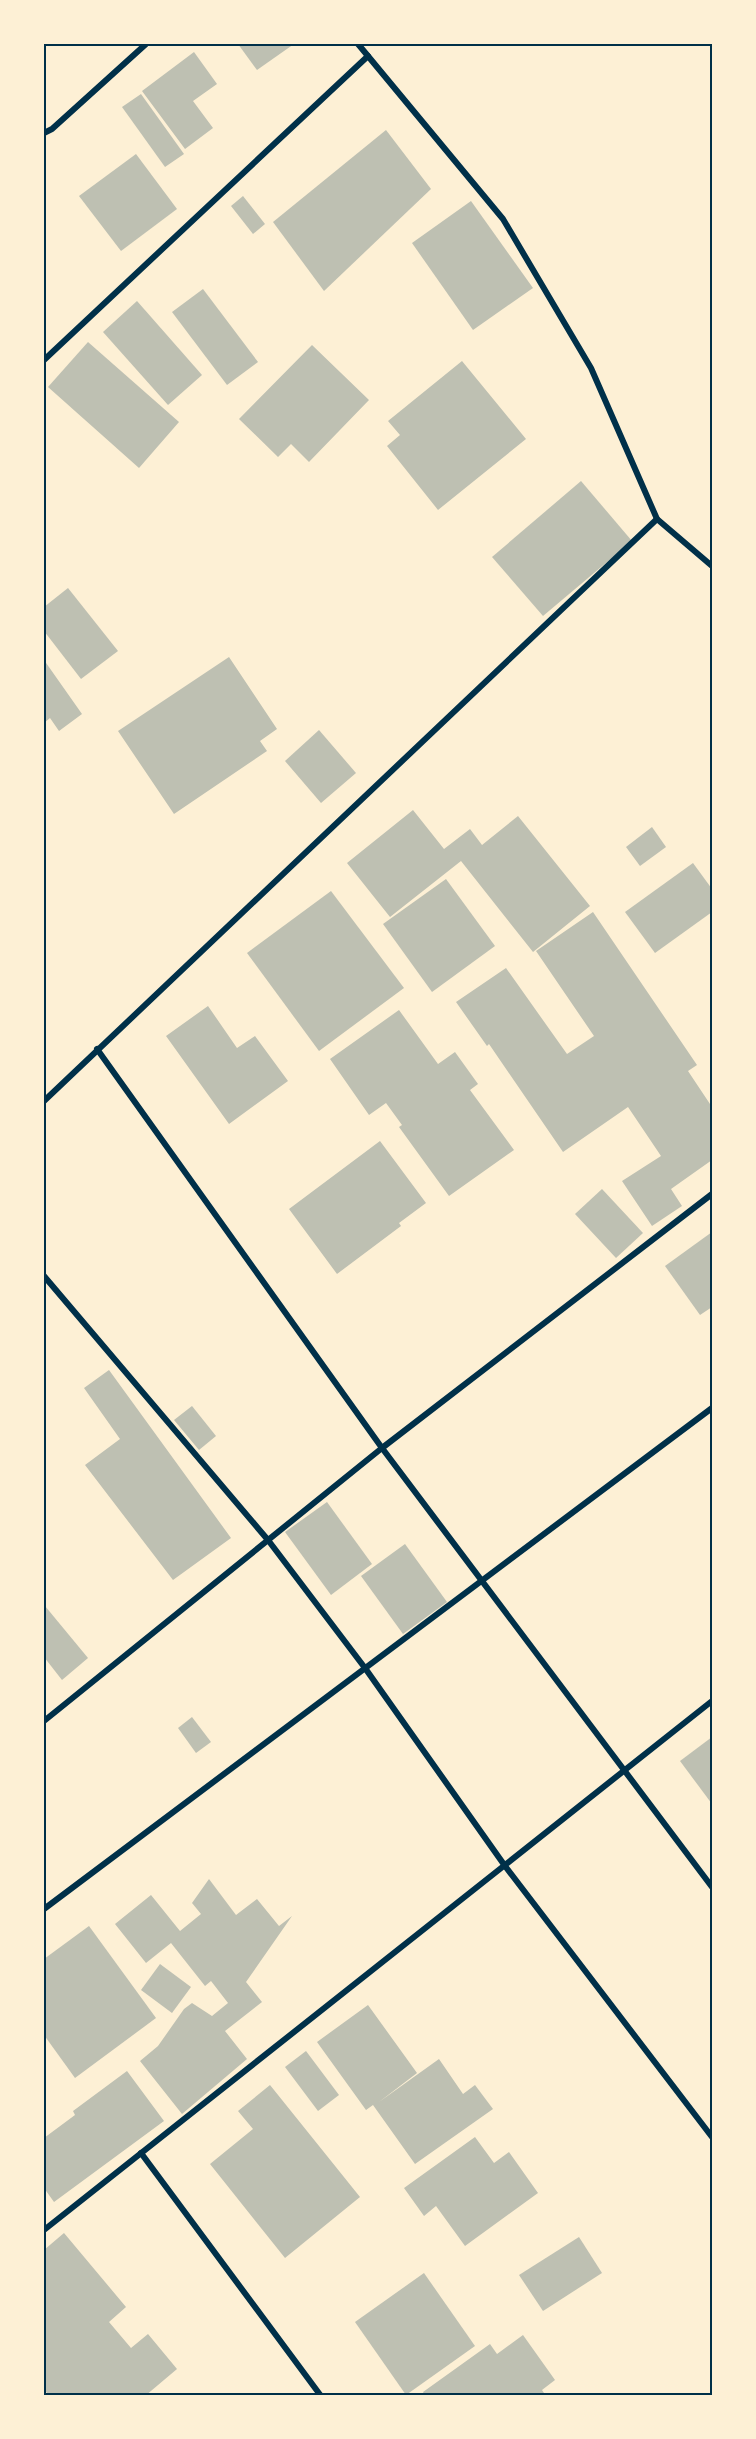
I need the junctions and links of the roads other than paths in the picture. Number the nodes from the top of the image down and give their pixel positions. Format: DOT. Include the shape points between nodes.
graph roads {
  1 [pos="146,44"];
  2 [pos="358,44"];
  3 [pos="368,56"];
  4 [pos="44,133"];
  5 [pos="44,360"];
  6 [pos="657,519"];
  7 [pos="712,566"];
  8 [pos="97,1049"];
  9 [pos="44,1101"];
  10 [pos="712,1194"];
  11 [pos="44,1276"];
  12 [pos="711,1411"];
  13 [pos="382,1448"];
  14 [pos="268,1540"];
  15 [pos="482,1581"];
  16 [pos="365,1668"];
  17 [pos="712,1701"];
  18 [pos="44,1721"];
  19 [pos="626,1771"];
  20 [pos="505,1866"];
  21 [pos="712,1887"];
  22 [pos="44,1909"];
  23 [pos="712,2137"];
  24 [pos="141,2153"];
  25 [pos="44,2230"];
  26 [pos="321,2396"];
  1 -- 4 [label="street"];
  2 -- 3 [label="street"];
  3 -- 5 [label="street"];
  3 -- 6 [label="street" via="503,219 591,368"];
  6 -- 7 [label="street"];
  6 -- 8 [label="street"];
  8 -- 9 [label="street"];
  8 -- 13 [label="street"];
  10 -- 13 [label="street"];
  11 -- 14 [label="street"];
  12 -- 15 [label="street"];
  13 -- 14 [label="street"];
  13 -- 15 [label="street"];
  14 -- 16 [label="street"];
  14 -- 18 [label="street"];
  15 -- 16 [label="street"];
  15 -- 19 [label="street"];
  16 -- 20 [label="street"];
  16 -- 22 [label="street"];
  17 -- 19 [label="street"];
  19 -- 20 [label="street"];
  19 -- 21 [label="street"];
  20 -- 23 [label="street"];
  20 -- 24 [label="street"];
  24 -- 25 [label="street"];
  24 -- 26 [label="street"];
}
